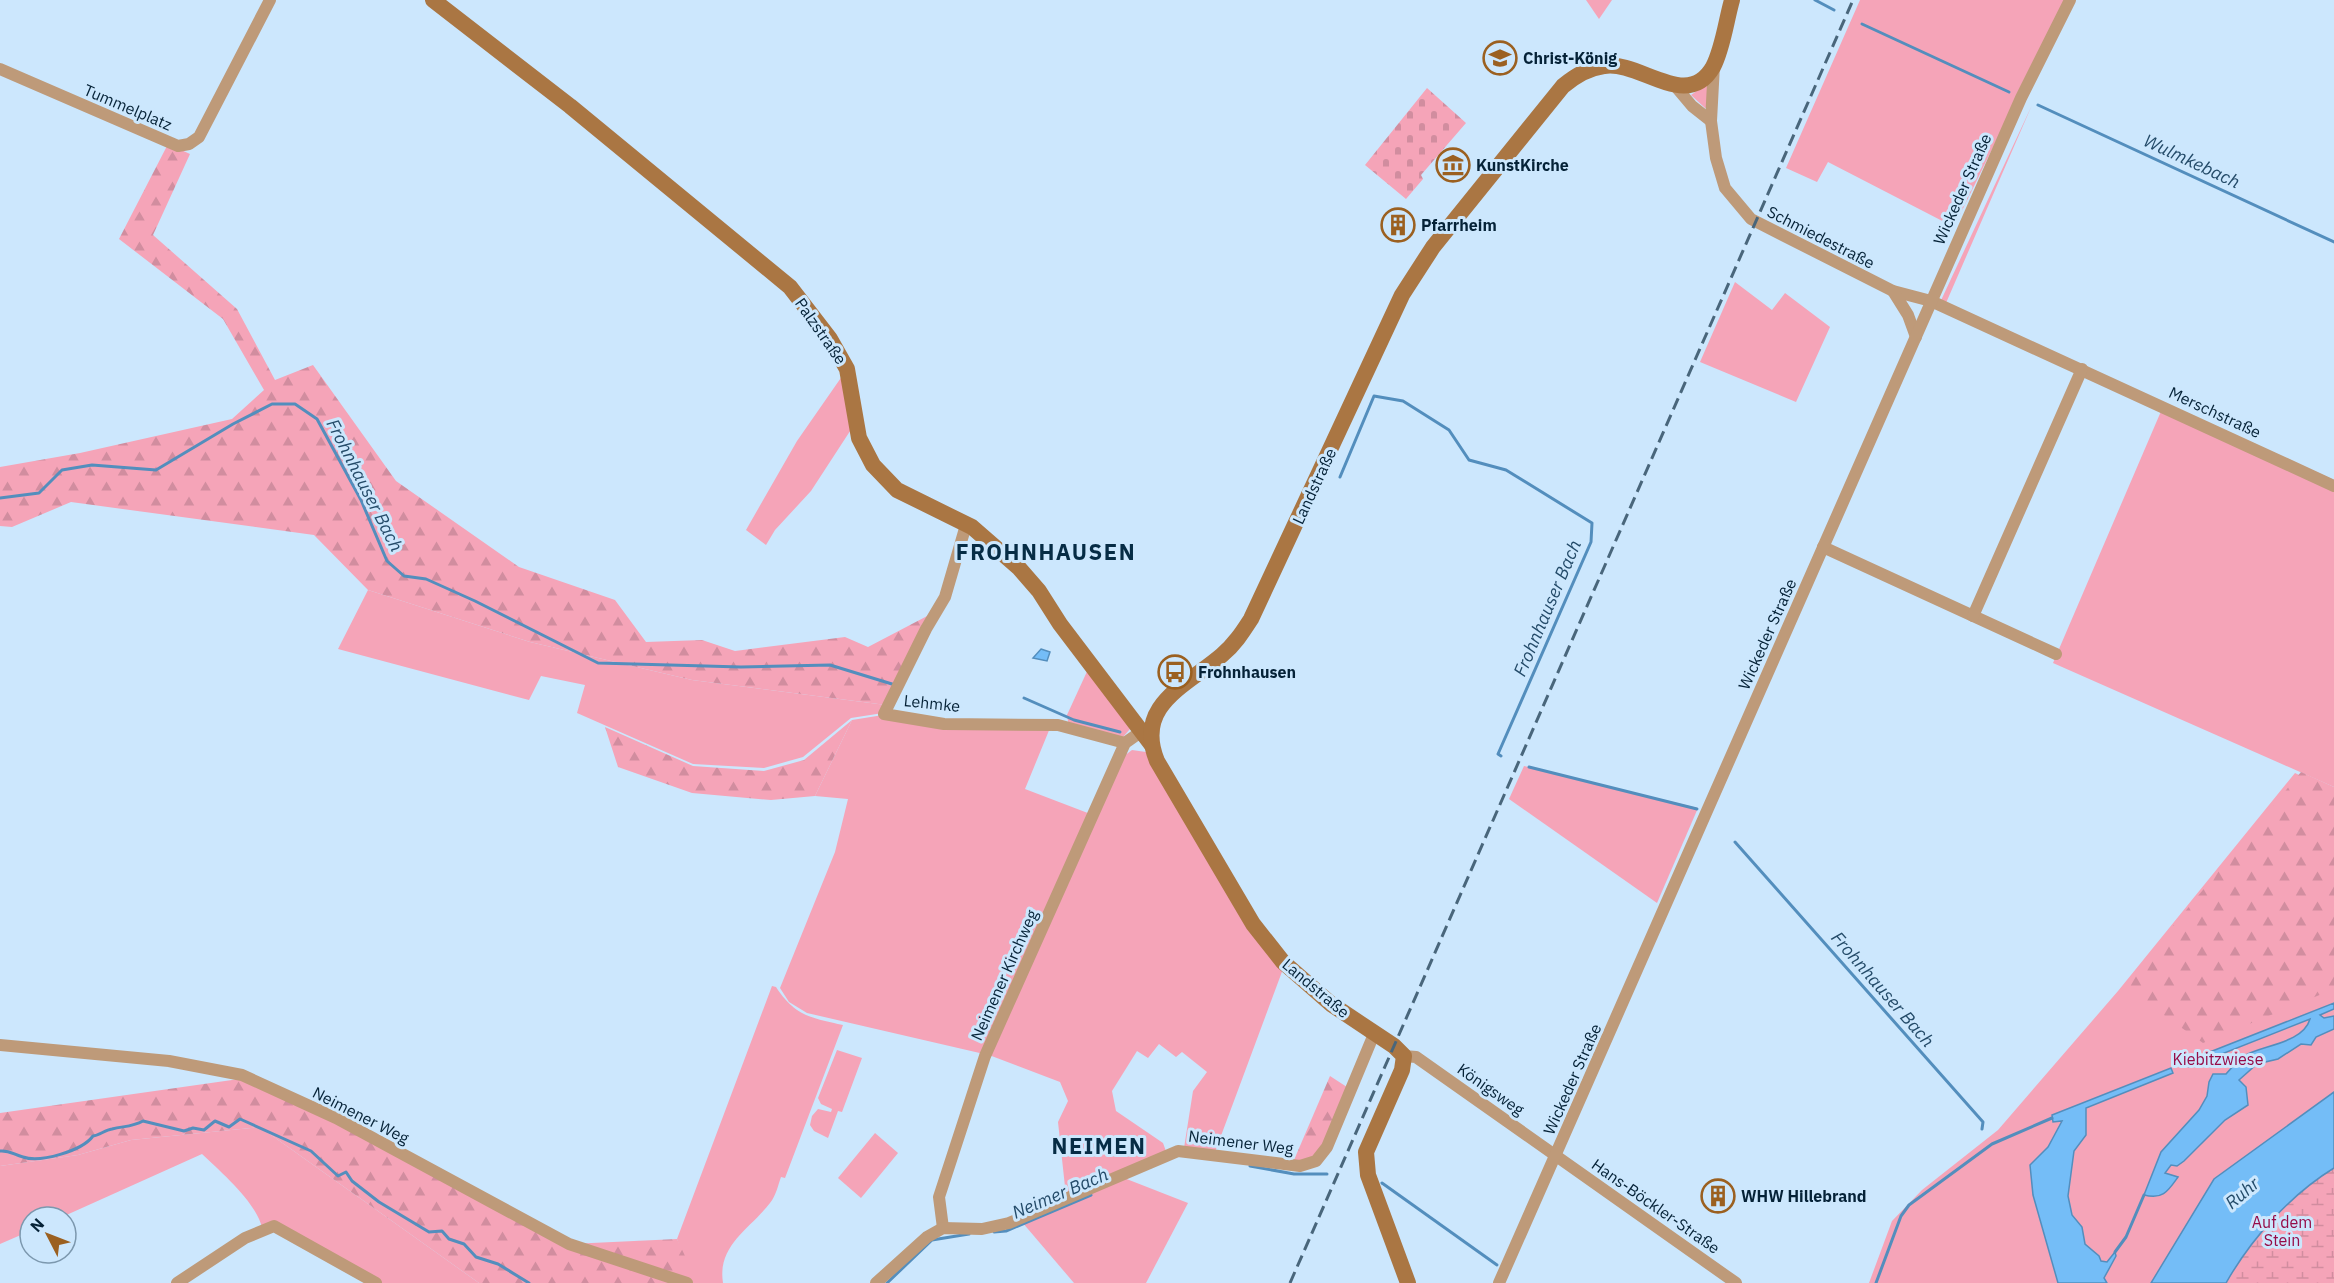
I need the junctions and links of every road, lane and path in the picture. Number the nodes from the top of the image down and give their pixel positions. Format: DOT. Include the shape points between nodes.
graph roads {
  1 [pos="270,0"];
  2 [pos="433,0"];
  3 [pos="1732,0"];
  4 [pos="2070,0"];
  5 [pos="1714,65"];
  6 [pos="0,69"];
  7 [pos="1676,87"];
  8 [pos="1711,121"];
  9 [pos="1893,291"];
  10 [pos="1930,302"];
  11 [pos="1916,337"];
  12 [pos="2082,369"];
  13 [pos="2334,486"];
  14 [pos="966,525"];
  15 [pos="1823,547"];
  16 [pos="1973,616"];
  17 [pos="2056,654"];
  18 [pos="1125,707"];
  19 [pos="1157,710"];
  20 [pos="1146,738"];
  21 [pos="1125,743"];
  22 [pos="1374,1034"];
  23 [pos="0,1045"];
  24 [pos="1399,1051"];
  25 [pos="1556,1156"];
  26 [pos="943,1228"];
  27 [pos="177,1283"];
  28 [pos="376,1283"];
  29 [pos="687,1283"];
  30 [pos="876,1283"];
  31 [pos="1408,1283"];
  32 [pos="1499,1283"];
  33 [pos="1736,1283"];
  1 -- 6 [label="street, Tummelplatz" via="199,137 189,144 178,146"];
  2 -- 14 [label="main road, Palzstraße" via="570,106 790,287 830,339 847,369 859,438 873,465 897,490"];
  3 -- 5 [label="main road"];
  4 -- 10 [label="street, Wickeder Straße" via="2021,98"];
  5 -- 7 [label="main road" via="1700,81"];
  5 -- 8 [label="street, Schmiedestraße"];
  7 -- 8 [label="street"];
  7 -- 19 [label="main road, Landstraße" via="1635,69 1605,65 1577,75 1563,86 1420,264 1392,316 1268,587 1241,634"];
  8 -- 9 [label="street, Schmiedestraße" via="1725,188 1751,219"];
  9 -- 10 [label="street, Schmiedestraße"];
  9 -- 11 [label="street"];
  10 -- 11 [label="street, Wickeder Straße"];
  10 -- 12 [label="street, Merschstraße"];
  11 -- 15 [label="street, Wickeder Straße"];
  12 -- 13 [label="street, Merschstraße"];
  12 -- 16 [label="street"];
  14 -- 18 [label="main road, Palzstraße" via="997,547 1039,591"];
  14 -- 21 [label="street, Lehmke" via="945,597 884,714 944,724 1058,725"];
  15 -- 16 [label="street"];
  15 -- 25 [label="street, Wickeder Straße" via="1713,812"];
  16 -- 17 [label="street"];
  18 -- 19 [label="main road"];
  18 -- 20 [label="main road, Palzstraße"];
  19 -- 20 [label="main road"];
  20 -- 21 [label="street"];
  20 -- 22 [label="main road, Landstraße" via="1265,939 1312,990"];
  21 -- 26 [label="street, Neimener Kirchweg" via="985,1056 939,1197"];
  22 -- 24 [label="main road, Landstraße"];
  22 -- 26 [label="street, Neimener Weg" via="1327,1147 1316,1161 1309,1164 1178,1151 1009,1223 982,1229"];
  23 -- 29 [label="street, Neimener Weg" via="169,1061 242,1075 336,1118 569,1244"];
  24 -- 25 [label="street, Königsweg" via="1416,1057"];
  24 -- 31 [label="main road" via="1402,1070 1366,1158 1368,1175"];
  25 -- 32 [label="street, Wickeder Straße"];
  25 -- 33 [label="street, Hans-Böckler-Straße"];
  26 -- 30 [label="street" via="927,1237"];
  27 -- 28 [label="street" via="245,1238 274,1226"];
}
